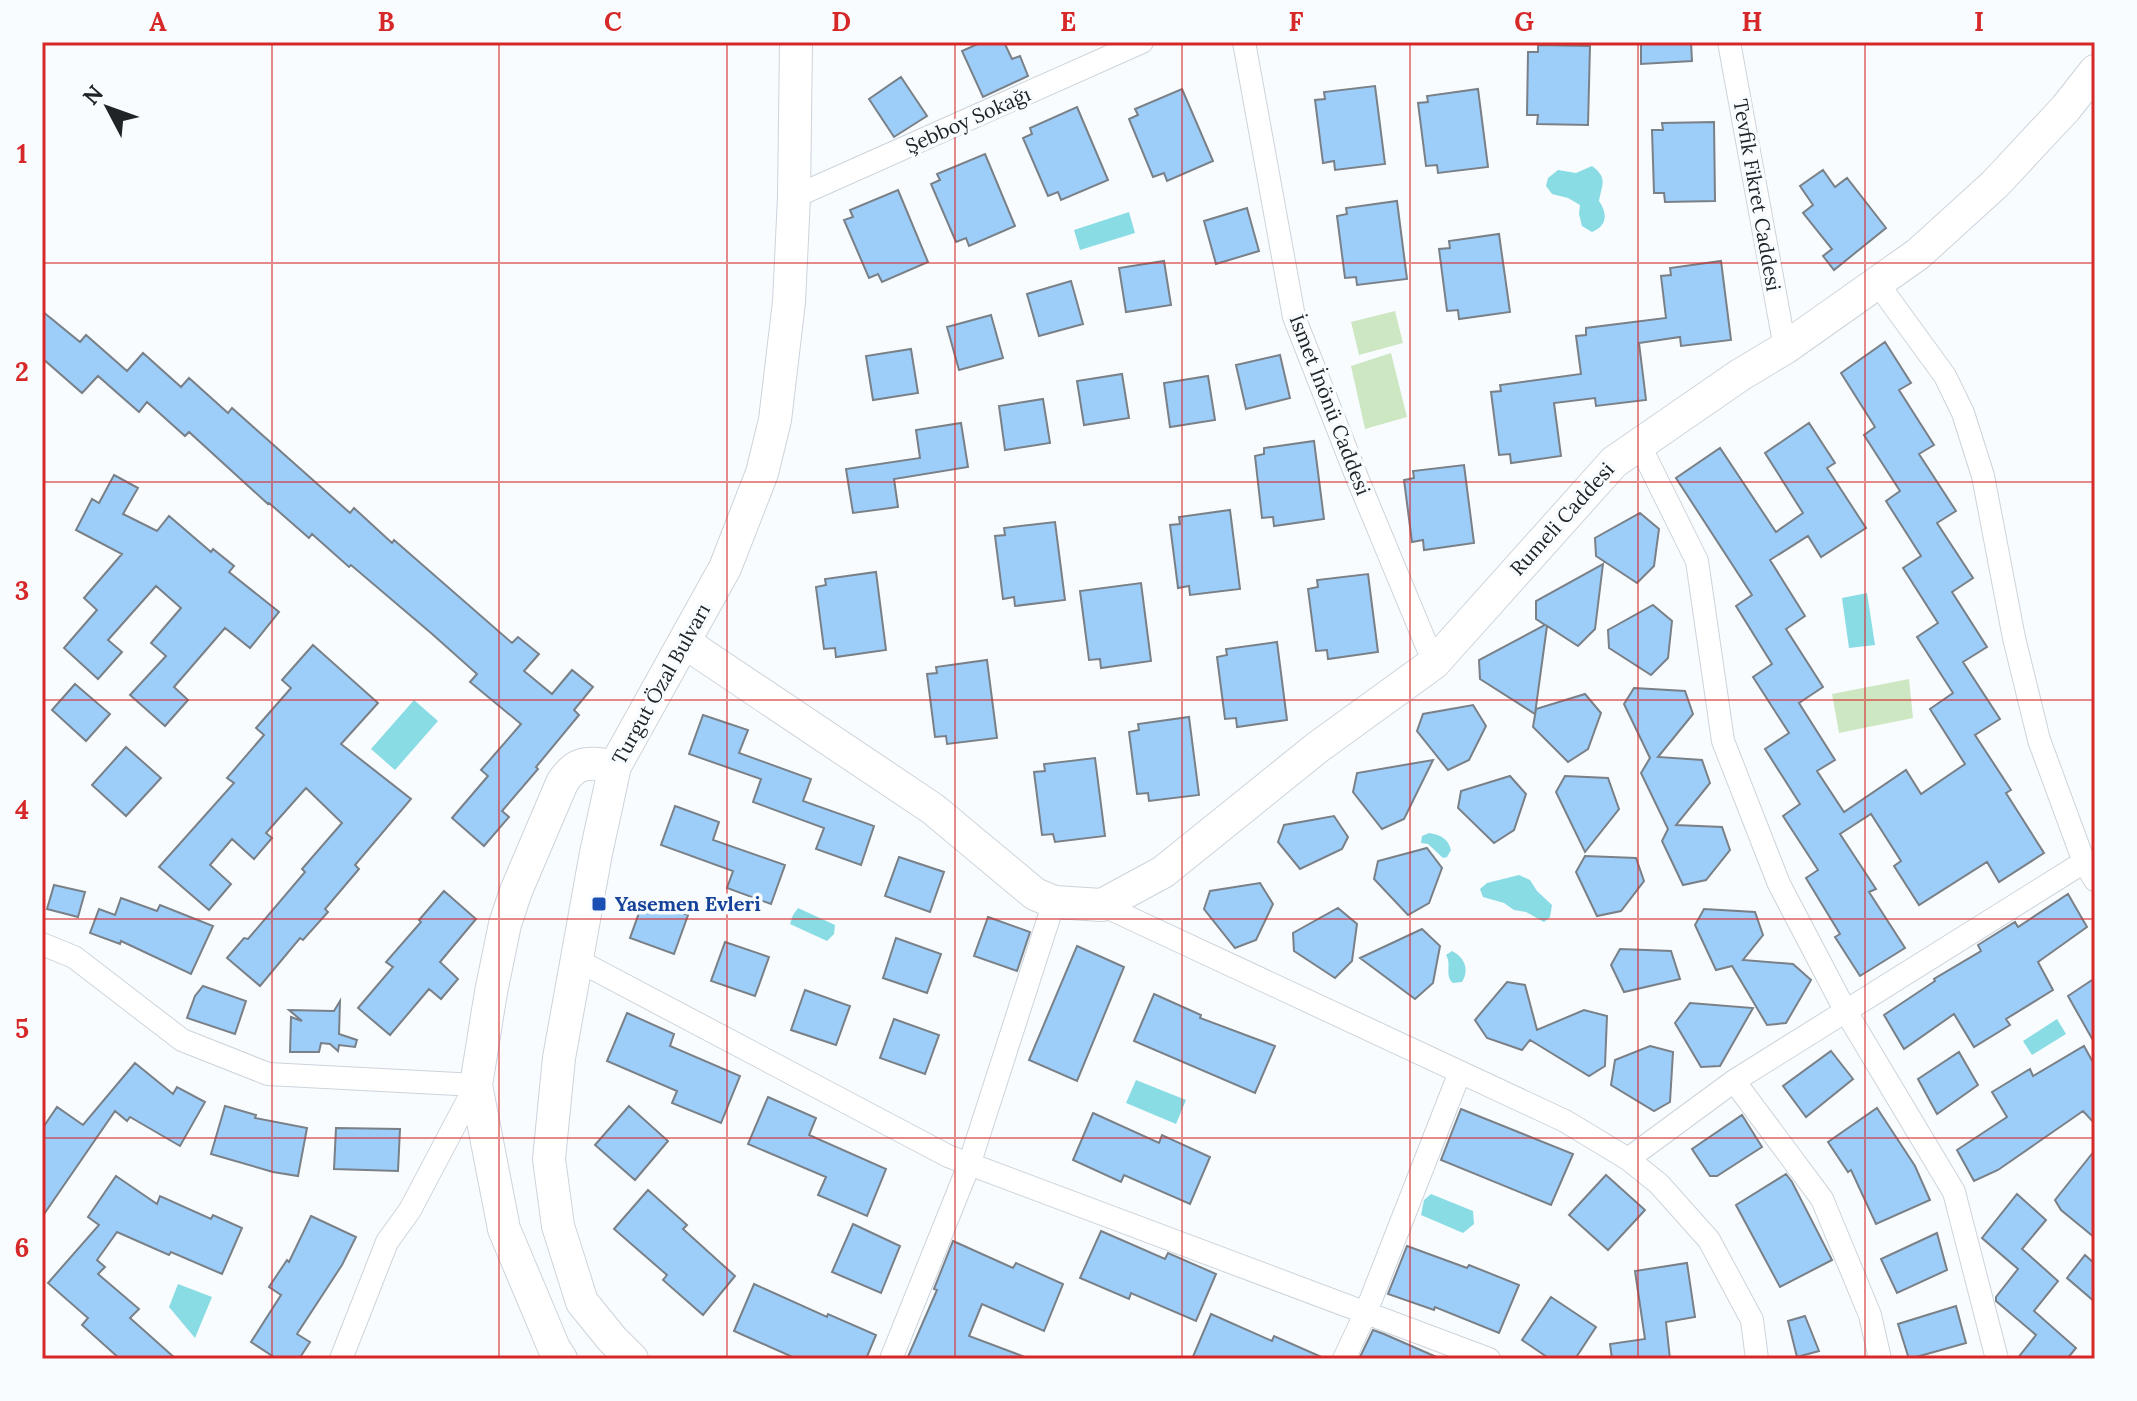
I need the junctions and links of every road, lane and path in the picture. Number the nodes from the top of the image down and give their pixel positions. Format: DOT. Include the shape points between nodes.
graph roads {
  1 [pos="796,42"];
  2 [pos="1142,42"];
  3 [pos="1244,42"];
  4 [pos="1729,42"];
  5 [pos="2095,71"];
  6 [pos="794,197"];
  7 [pos="1878,284"];
  8 [pos="1785,348"];
  9 [pos="1639,444"];
  10 [pos="684,642"];
  11 [pos="1434,663"];
  12 [pos="615,766"];
  13 [pos="2090,871"];
  14 [pos="1054,902"];
  15 [pos="1102,905"];
  16 [pos="42,944"];
  17 [pos="577,960"];
  18 [pos="1845,1010"];
  19 [pos="1460,1072"];
  20 [pos="1734,1081"];
  21 [pos="476,1085"];
  22 [pos="1628,1159"];
  23 [pos="969,1165"];
  24 [pos="1366,1312"];
  25 [pos="341,1359"];
  26 [pos="561,1359"];
  27 [pos="632,1359"];
  28 [pos="891,1359"];
  29 [pos="1344,1359"];
  30 [pos="1489,1359"];
  31 [pos="1757,1359"];
  32 [pos="1880,1359"];
  33 [pos="1997,1359"];
  1 -- 6 [label="street, Turgut Özal Bulvarı"];
  2 -- 6 [label="street, Şebboy Sokağı"];
  3 -- 11 [label="street, İsmet İnönü Caddesi" via="1294,317"];
  4 -- 8 [label="street, Tevfik Fikret Caddesi"];
  5 -- 7 [label="street, Rumeli Caddesi" via="1995,184"];
  6 -- 10 [label="street, Turgut Özal Bulvarı" via="789,302 775,420 762,473 725,568"];
  7 -- 8 [label="street, Rumeli Caddesi"];
  7 -- 13 [label="street" via="1945,376 1963,413 1983,476 2039,740"];
  8 -- 9 [label="street, Rumeli Caddesi"];
  9 -- 11 [label="street, Rumeli Caddesi" via="1614,462"];
  9 -- 18 [label="street" via="1697,561 1723,741 1779,884"];
  10 -- 12 [label="street, Turgut Özal Bulvarı"];
  10 -- 14 [label="street" via="933,809 1035,894"];
  11 -- 15 [label="street, Rumeli Caddesi" via="1318,747 1163,872"];
  12 -- 17 [label="street, Turgut Özal Bulvarı"];
  12 -- 21 [label="street" via="583,763 562,783 505,924"];
  13 -- 18 [label="street"];
  14 -- 15 [label="street"];
  14 -- 23 [label="street"];
  15 -- 19 [label="street"];
  16 -- 21 [label="street" via="74,957 182,1040 268,1074"];
  17 -- 23 [label="street"];
  17 -- 27 [label="street, Turgut Özal Bulvarı" via="559,1058 549,1159 558,1226 582,1302"];
  18 -- 20 [label="street"];
  18 -- 33 [label="street" via="1954,1192"];
  19 -- 22 [label="street" via="1565,1121"];
  19 -- 24 [label="street"];
  20 -- 22 [label="street"];
  20 -- 32 [label="street" via="1822,1199 1870,1315"];
  21 -- 25 [label="street" via="410,1210 387,1242"];
  21 -- 26 [label="street" via="504,1229"];
  22 -- 31 [label="street" via="1659,1184 1709,1240 1752,1320"];
  23 -- 24 [label="street"];
  23 -- 28 [label="street"];
  24 -- 29 [label="street"];
  24 -- 30 [label="street"];
}
